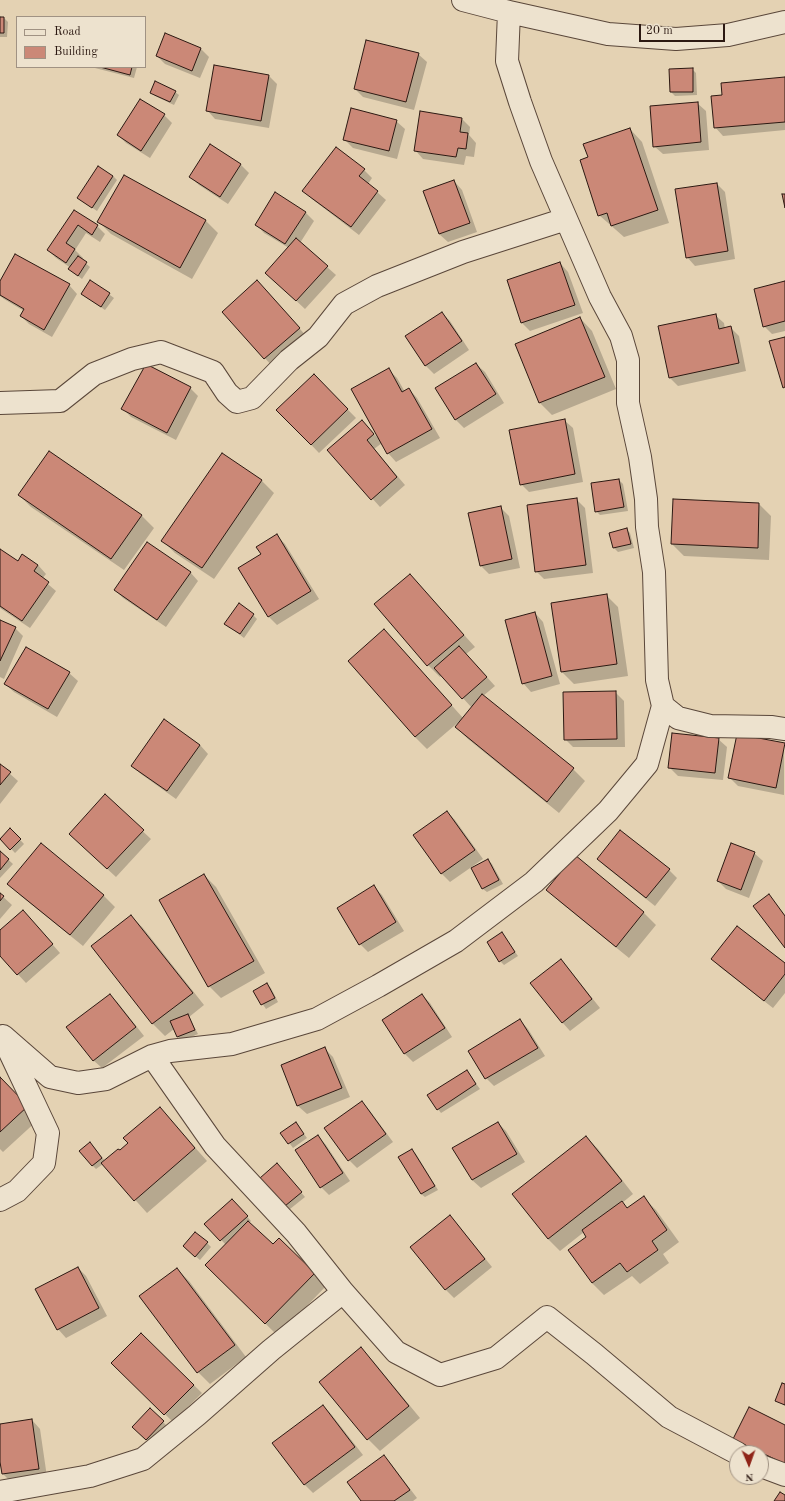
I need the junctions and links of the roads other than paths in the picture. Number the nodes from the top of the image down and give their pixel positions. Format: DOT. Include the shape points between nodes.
graph roads {
  1 [pos="463,0"];
  2 [pos="509,12"];
  3 [pos="785,22"];
  4 [pos="566,219"];
  5 [pos="0,403"];
  6 [pos="663,706"];
  7 [pos="785,729"];
  8 [pos="1,1033"];
  9 [pos="152,1056"];
  10 [pos="0,1200"];
  11 [pos="344,1292"];
  12 [pos="729,1449"];
  13 [pos="769,1469"];
  14 [pos="785,1475"];
  15 [pos="0,1492"];
  1 -- 2 [label="street"];
  2 -- 3 [label="street" via="608,34 676,39 728,35"];
  2 -- 4 [label="street" via="506,62 541,161"];
  4 -- 5 [label="street" via="463,252 378,286 344,304 318,337 289,360 252,398 237,402 227,393 213,372 161,352 132,359 94,374 60,401"];
  4 -- 6 [label="street" via="600,297 621,336 628,360 628,403 640,457 654,572 657,680"];
  6 -- 7 [label="street" via="678,718 710,726"];
  6 -- 9 [label="street" via="647,764 608,811 534,882 456,941 317,1019 232,1044"];
  8 -- 9 [label="street" via="50,1077 78,1083 106,1079"];
  8 -- 10 [label="street" via="48,1133 44,1163 17,1191"];
  9 -- 11 [label="street" via="215,1146 296,1233"];
  11 -- 12 [label="street" via="396,1352 440,1376 496,1358 546,1317 669,1417"];
  11 -- 15 [label="street" via="271,1350 143,1459 90,1476"];
  13 -- 14 [label="street"];
}
